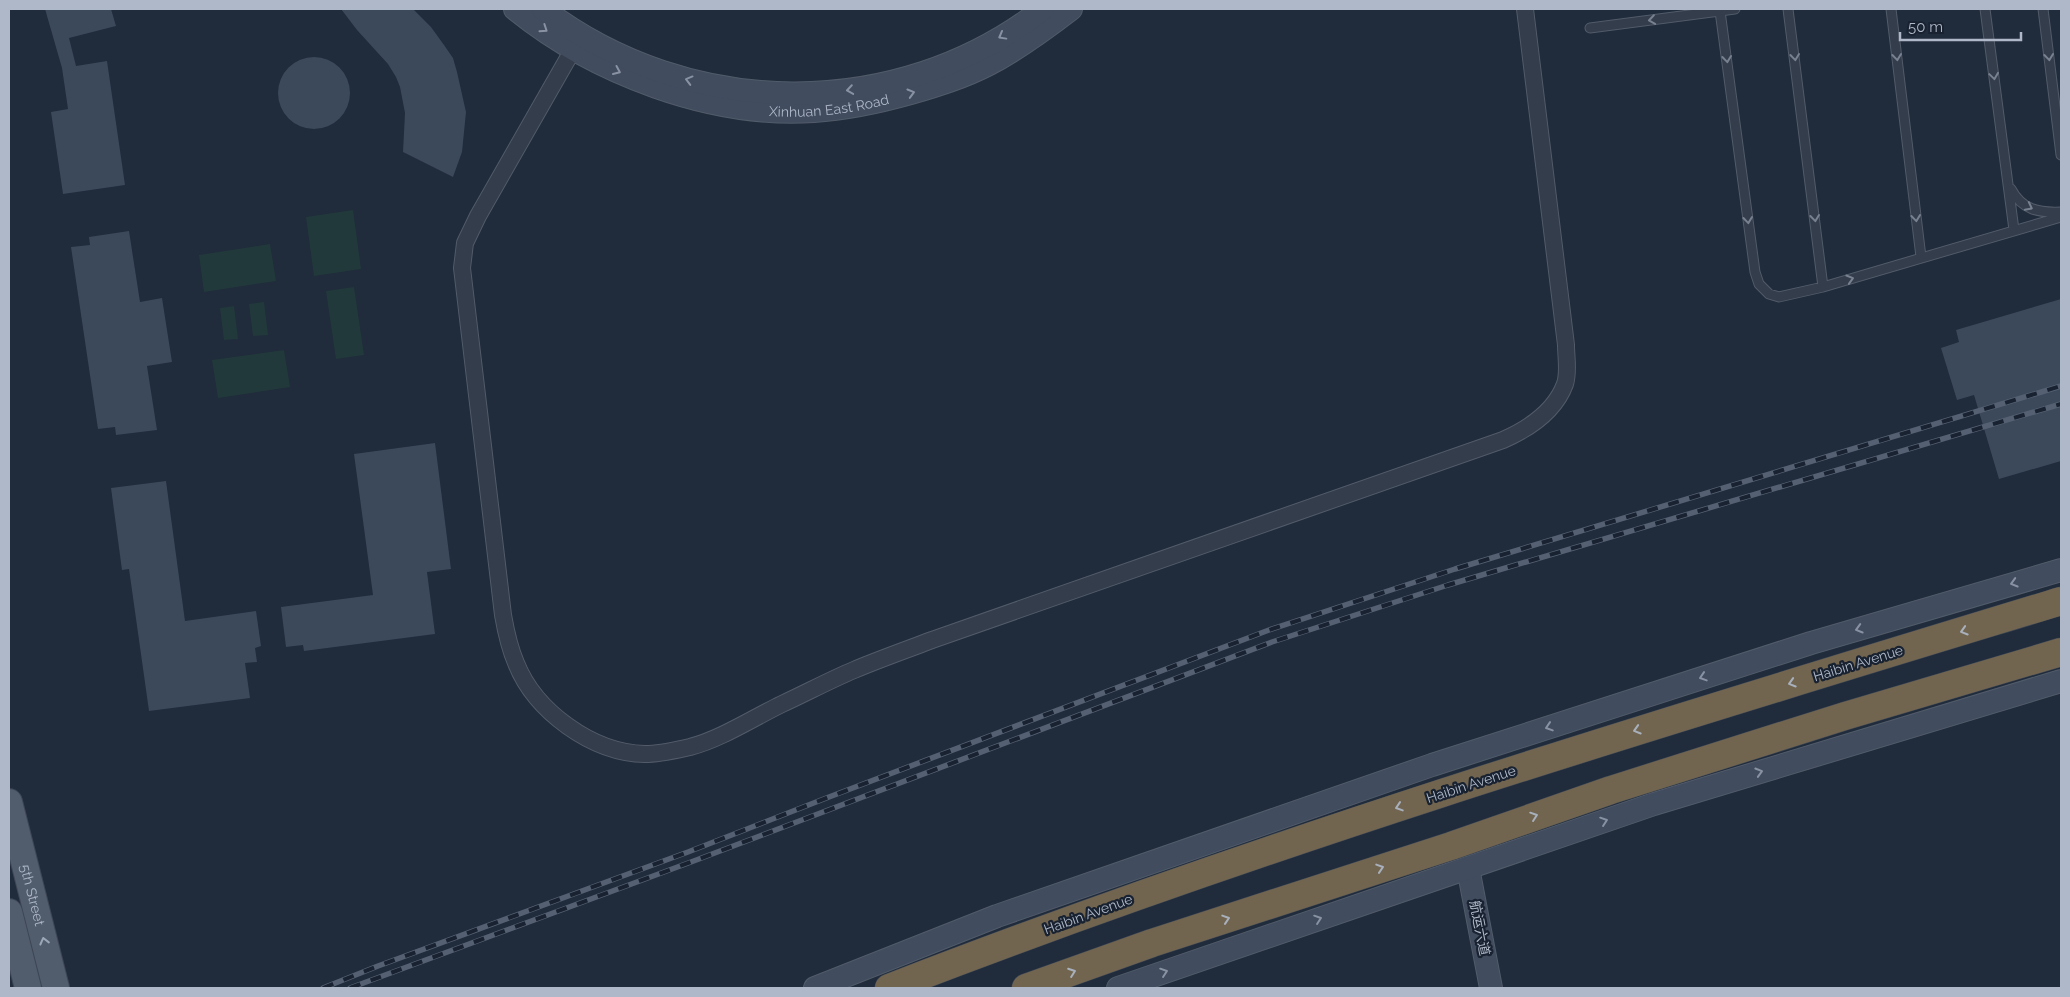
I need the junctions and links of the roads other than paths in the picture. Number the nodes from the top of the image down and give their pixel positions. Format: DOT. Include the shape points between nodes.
graph roads {
  1 [pos="515,9"];
  2 [pos="543,9"];
  3 [pos="1042,9"];
  4 [pos="1071,9"];
  5 [pos="1525,9"];
  6 [pos="1735,9"];
  7 [pos="1788,9"];
  8 [pos="1890,9"];
  9 [pos="1985,9"];
  10 [pos="1990,9"];
  11 [pos="2043,9"];
  12 [pos="1720,11"];
  13 [pos="1590,28"];
  14 [pos="1988,28"];
  15 [pos="577,42"];
  16 [pos="2061,155"];
  17 [pos="2008,182"];
  18 [pos="2061,212"];
  19 [pos="2061,217"];
  20 [pos="2014,230"];
  21 [pos="1921,257"];
  22 [pos="1824,287"];
  23 [pos="2061,570"];
  24 [pos="2061,601"];
  25 [pos="2061,652"];
  26 [pos="2061,680"];
  27 [pos="9,802"];
  28 [pos="1468,868"];
  29 [pos="9,912"];
  30 [pos="28,988"];
  31 [pos="56,988"];
  32 [pos="815,988"];
  33 [pos="889,988"];
  34 [pos="1026,988"];
  35 [pos="1118,988"];
  36 [pos="1491,988"];
  1 -- 15 [label="main road, one-way"];
  2 -- 15 [label="main road"];
  3 -- 15 [label="main road, Xinhuan East Road, one-way" via="989,43 919,74 868,87 823,93 743,91 698,82"];
  15 -- 4 [label="main road, Xinhuan East Road, one-way" via="615,70 664,91 732,106 812,111 882,101 962,76 1009,53"];
  5 -- 15 [label="street" via="1566,353 1565,383 1558,397 1536,421 1503,440 853,670 718,737 691,747 645,754 593,741 553,714 532,692 508,643 462,268 465,244 478,216"];
  6 -- 12 [label="lane"];
  7 -- 22 [label="lane, one-way"];
  8 -- 21 [label="lane, one-way"];
  9 -- 14 [label="lane"];
  10 -- 14 [label="lane"];
  11 -- 16 [label="lane, one-way"];
  12 -- 13 [label="lane, one-way"];
  12 -- 22 [label="lane, one-way" via="1759,284 1769,294 1779,297"];
  14 -- 17 [label="lane, one-way"];
  17 -- 18 [label="lane, one-way" via="2014,195 2025,206 2041,212"];
  17 -- 20 [label="lane"];
  19 -- 20 [label="lane"];
  20 -- 21 [label="lane"];
  22 -- 21 [label="lane, one-way"];
  23 -- 32 [label="main road, one-way" via="1812,643 1422,768 996,916"];
  24 -- 33 [label="highway, Haibin Avenue, one-way" via="1628,733 1355,822 1005,944"];
  34 -- 25 [label="highway, one-way" via="1611,790"];
  28 -- 26 [label="main road, one-way" via="1654,804"];
  31 -- 27 [label="main road, 5th Street, one-way"];
  35 -- 28 [label="main road, one-way"];
  28 -- 36 [label="main road, 航运六道"];
  29 -- 30 [label="main road, 5th Street"];
}
